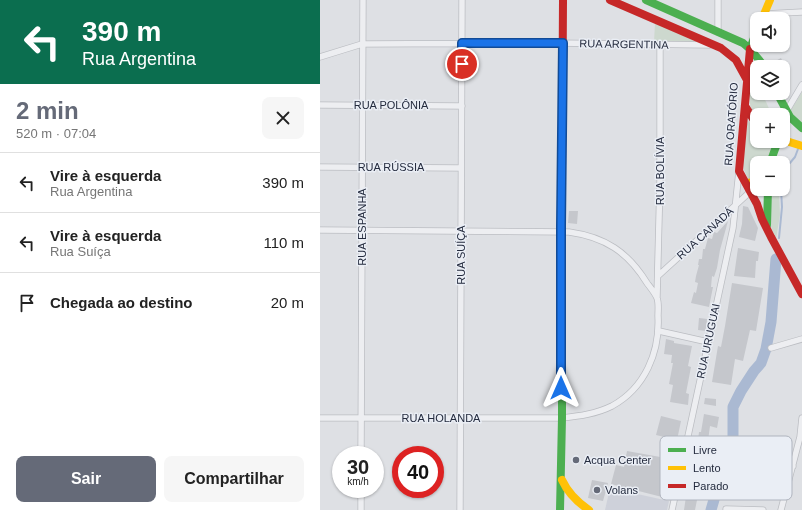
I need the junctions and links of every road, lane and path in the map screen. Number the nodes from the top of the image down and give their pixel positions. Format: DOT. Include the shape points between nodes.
graph roads {
  1 [pos="363,0"];
  2 [pos="462,0"];
  3 [pos="564,0"];
  4 [pos="610,0"];
  5 [pos="646,0"];
  6 [pos="718,0"];
  7 [pos="770,0"];
  8 [pos="659,3"];
  9 [pos="765,12"];
  10 [pos="802,12"];
  11 [pos="790,13"];
  12 [pos="718,32"];
  13 [pos="462,43"];
  14 [pos="563,43"];
  15 [pos="362,44"];
  16 [pos="660,44"];
  17 [pos="714,45"];
  18 [pos="750,48"];
  19 [pos="753,52"];
  20 [pos="320,57"];
  21 [pos="759,60"];
  22 [pos="747,80"];
  23 [pos="802,84"];
  24 [pos="320,105"];
  25 [pos="362,105"];
  26 [pos="462,106"];
  27 [pos="745,106"];
  28 [pos="788,108"];
  29 [pos="750,114"];
  30 [pos="790,118"];
  31 [pos="802,128"];
  32 [pos="790,142"];
  33 [pos="802,146"];
  34 [pos="320,167"];
  35 [pos="362,167"];
  36 [pos="461,168"];
  37 [pos="739,171"];
  38 [pos="746,183"];
  39 [pos="750,183"];
  40 [pos="750,189"];
  41 [pos="750,192"];
  42 [pos="753,196"];
  43 [pos="768,196"];
  44 [pos="734,207"];
  45 [pos="767,229"];
  46 [pos="320,230"];
  47 [pos="361,230"];
  48 [pos="461,231"];
  49 [pos="561,232"];
  50 [pos="658,274"];
  51 [pos="802,294"];
  52 [pos="657,298"];
  53 [pos="659,331"];
  54 [pos="802,339"];
  55 [pos="708,342"];
  56 [pos="771,348"];
  57 [pos="320,418"];
  58 [pos="361,418"];
  59 [pos="461,418"];
  60 [pos="562,418"];
  61 [pos="802,418"];
  62 [pos="688,436"];
  63 [pos="801,437"];
  64 [pos="361,446"];
  65 [pos="793,466"];
  66 [pos="792,470"];
  67 [pos="561,475"];
  68 [pos="361,498"];
  69 [pos="674,500"];
  70 [pos="784,500"];
  71 [pos="576,501"];
  72 [pos="560,508"];
  73 [pos="726,509"];
  74 [pos="361,510"];
  75 [pos="460,510"];
  76 [pos="589,510"];
  77 [pos="672,510"];
  78 [pos="763,510"];
  79 [pos="781,510"];
  1 -- 15 [label="street, RUA ESPANHA"];
  2 -- 13 [label="street, RUA SUÍÇA"];
  3 -- 14 [label="main road"];
  4 -- 17 [label="main road, RUA ORATÓRIO"];
  5 -- 8 [label="main road"];
  6 -- 12 [label="street"];
  7 -- 9 [label="main road"];
  8 -- 12 [label="main road"];
  10 -- 11 [label="street"];
  12 -- 18 [label="main road"];
  13 -- 14 [label="street, RUA ARGENTINA"];
  13 -- 15 [label="street, RUA ARGENTINA"];
  13 -- 26 [label="street, RUA SUÍÇA"];
  14 -- 16 [label="street, RUA ARGENTINA"];
  14 -- 49 [label="main road"];
  15 -- 20 [label="street, RUA ARGENTINA"];
  15 -- 25 [label="street, RUA ESPANHA"];
  16 -- 17 [label="street, RUA ARGENTINA"];
  16 -- 50 [label="street, RUA BOLÍVIA"];
  17 -- 22 [label="main road, RUA ORATÓRIO" via="732,56"];
  18 -- 22 [label="main road"];
  19 -- 21 [label="main road"];
  22 -- 27 [label="main road, RUA ORATÓRIO"];
  23 -- 28 [label="street"];
  24 -- 25 [label="street, RUA POLÔNIA"];
  25 -- 26 [label="street, RUA POLÔNIA"];
  25 -- 35 [label="street, RUA ESPANHA"];
  26 -- 36 [label="street, RUA SUÍÇA"];
  27 -- 29 [label="main road"];
  27 -- 37 [label="main road, RUA ORATÓRIO"];
  30 -- 31 [label="main road"];
  32 -- 33 [label="main road"];
  34 -- 35 [label="street, RUA RÚSSIA"];
  35 -- 36 [label="street, RUA RÚSSIA"];
  35 -- 47 [label="street, RUA ESPANHA"];
  36 -- 48 [label="street, RUA SUÍÇA"];
  37 -- 38 [label="main road, RUA ORATÓRIO"];
  37 -- 44 [label="street, RUA URUGUAI"];
  38 -- 39 [label="main road"];
  38 -- 40 [label="main road, RUA ORATÓRIO"];
  41 -- 44 [label="street, RUA CANADÁ"];
  42 -- 45 [label="main road, RUA ORATÓRIO"];
  43 -- 45 [label="main road, RUA ORATÓRIO"];
  44 -- 50 [label="street, RUA CANADÁ"];
  44 -- 55 [label="street, RUA URUGUAI" via="733,228"];
  45 -- 51 [label="main road, RUA ORATÓRIO"];
  46 -- 47 [label="street"];
  47 -- 48 [label="street"];
  47 -- 58 [label="street, RUA ESPANHA"];
  48 -- 49 [label="street"];
  48 -- 59 [label="street, RUA SUÍÇA"];
  49 -- 52 [label="street" via="591,236 613,246 634,263"];
  49 -- 60 [label="main road"];
  50 -- 52 [label="street, RUA BOLÍVIA"];
  52 -- 53 [label="street, RUA BOLÍVIA"];
  53 -- 55 [label="street"];
  53 -- 60 [label="street, RUA HOLANDA" via="650,365 626,396 604,410"];
  54 -- 56 [label="street"];
  55 -- 62 [label="street, RUA URUGUAI"];
  57 -- 58 [label="street, RUA HOLANDA"];
  58 -- 59 [label="street, RUA HOLANDA"];
  58 -- 64 [label="street, RUA ESPANHA"];
  59 -- 60 [label="street, RUA HOLANDA"];
  59 -- 75 [label="street, RUA SUÍÇA"];
  60 -- 67 [label="main road"];
  61 -- 63 [label="street"];
  63 -- 65 [label="street"];
  65 -- 66 [label="street"];
  67 -- 71 [label="main road" via="566,490"];
  67 -- 72 [label="main road"];
  68 -- 74 [label="street"];
  69 -- 77 [label="street, RUA URUGUAI"];
  70 -- 79 [label="street"];
  71 -- 72 [label="main road" via="569,500"];
  71 -- 76 [label="main road"];
  73 -- 78 [label="street"];
}
